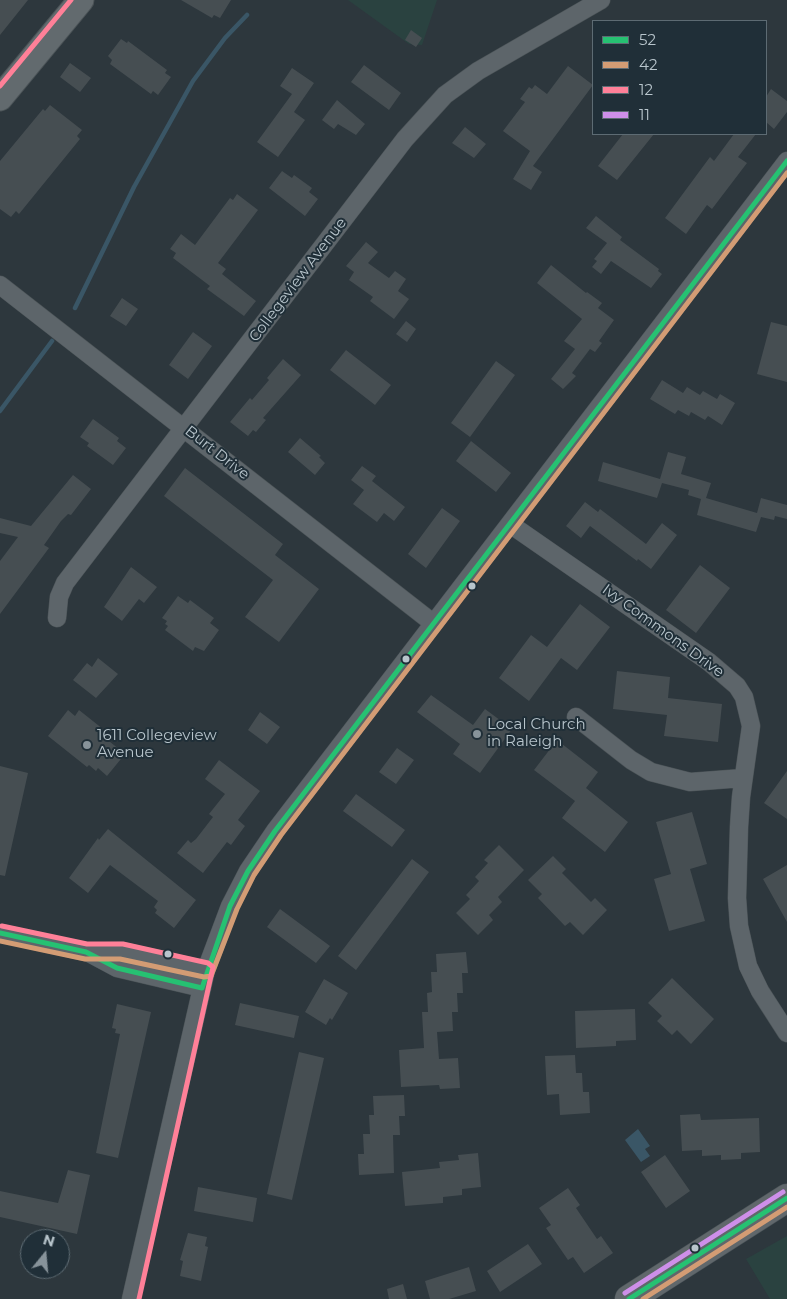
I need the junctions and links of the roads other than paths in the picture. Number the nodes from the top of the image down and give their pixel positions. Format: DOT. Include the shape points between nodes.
graph roads {
  1 [pos="81,0"];
  2 [pos="601,0"];
  3 [pos="0,98"];
  4 [pos="787,161"];
  5 [pos="0,285"];
  6 [pos="186,428"];
  7 [pos="510,524"];
  8 [pos="58,618"];
  9 [pos="434,623"];
  10 [pos="576,717"];
  11 [pos="743,778"];
  12 [pos="0,934"];
  13 [pos="86,952"];
  14 [pos="206,970"];
  15 [pos="202,988"];
  16 [pos="787,1033"];
  17 [pos="787,1198"];
  18 [pos="131,1299"];
  19 [pos="629,1299"];
  1 -- 3 [label="main road"];
  2 -- 6 [label="street, Collegeview Avenue" via="478,71 444,95 405,139"];
  4 -- 7 [label="street"];
  5 -- 6 [label="street, Burt Drive"];
  6 -- 8 [label="street, Collegeview Avenue" via="65,583 59,597"];
  6 -- 9 [label="street, Burt Drive"];
  7 -- 9 [label="street"];
  7 -- 11 [label="street, Ivy Commons Drive" via="669,632 737,686 748,706 751,726"];
  9 -- 14 [label="street" via="248,871 230,906"];
  10 -- 11 [label="street" via="651,772 690,782"];
  11 -- 16 [label="street, Ivy Commons Drive" via="737,898 739,926 748,966"];
  12 -- 13 [label="street"];
  13 -- 14 [label="street" via="121,951"];
  13 -- 15 [label="street" via="117,968"];
  14 -- 15 [label="street"];
  15 -- 18 [label="street"];
  17 -- 19 [label="main road"];
}
